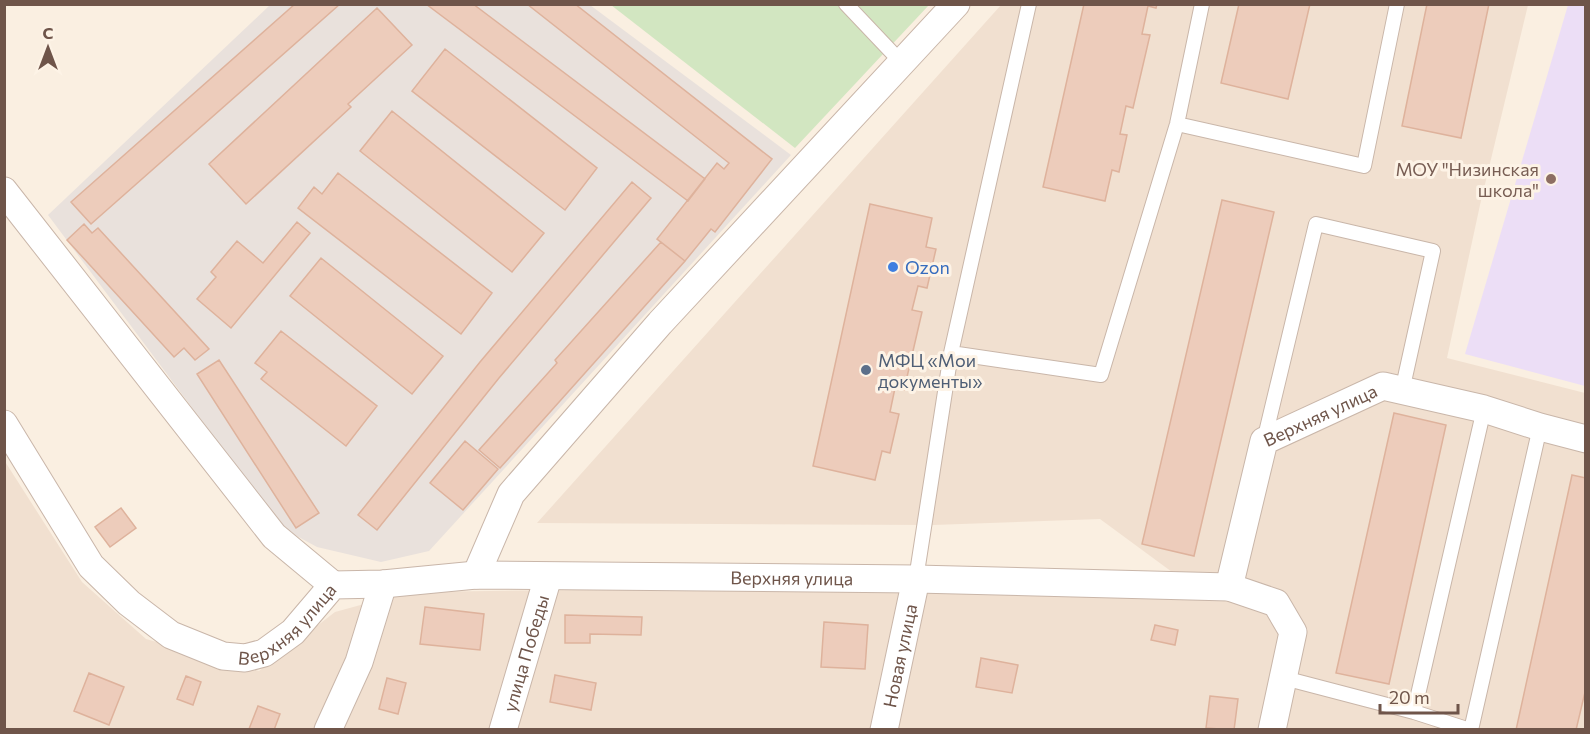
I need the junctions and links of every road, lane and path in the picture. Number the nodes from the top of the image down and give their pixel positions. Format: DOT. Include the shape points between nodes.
graph roads {
  1 [pos="846,4"];
  2 [pos="956,4"];
  3 [pos="1029,4"];
  4 [pos="1202,4"];
  5 [pos="1397,4"];
  6 [pos="901,62"];
  7 [pos="1177,124"];
  8 [pos="4,191"];
  9 [pos="951,353"];
  10 [pos="1402,391"];
  11 [pos="1484,409"];
  12 [pos="4,424"];
  13 [pos="1540,428"];
  14 [pos="1586,438"];
  15 [pos="1264,441"];
  16 [pos="476,575"];
  17 [pos="548,577"];
  18 [pos="916,579"];
  19 [pos="383,584"];
  20 [pos="333,585"];
  21 [pos="1229,587"];
  22 [pos="1284,678"];
  23 [pos="1414,712"];
  24 [pos="328,729"];
  25 [pos="503,729"];
  26 [pos="884,729"];
  27 [pos="1272,729"];
  28 [pos="1470,729"];
  1 -- 6 [label="lane"];
  2 -- 6 [label="street"];
  3 -- 9 [label="lane"];
  4 -- 7 [label="lane"];
  5 -- 7 [label="lane" via="1364,166"];
  6 -- 16 [label="street" via="660,323 511,494"];
  7 -- 9 [label="lane" via="1101,375"];
  8 -- 20 [label="street" via="274,536"];
  9 -- 18 [label="lane"];
  10 -- 11 [label="street, Верхняя улица"];
  10 -- 15 [label="street, Верхняя улица" via="1383,386"];
  10 -- 15 [label="lane" via="1434,251 1316,224"];
  11 -- 13 [label="street, Верхняя улица"];
  11 -- 23 [label="lane"];
  12 -- 20 [label="street, Верхняя улица" via="92,566 129,603 171,635 223,656 245,658 264,653 292,632"];
  13 -- 14 [label="street, Верхняя улица"];
  13 -- 28 [label="lane"];
  15 -- 21 [label="street, Верхняя улица"];
  16 -- 17 [label="street, Верхняя улица"];
  16 -- 19 [label="street, Верхняя улица"];
  17 -- 18 [label="street, Верхняя улица"];
  17 -- 25 [label="street, улица Победы"];
  18 -- 21 [label="street, Верхняя улица"];
  18 -- 26 [label="street, Новая улица"];
  19 -- 20 [label="street, Верхняя улица"];
  19 -- 24 [label="street" via="359,662"];
  21 -- 22 [label="street" via="1276,603 1293,632"];
  22 -- 23 [label="lane"];
  22 -- 27 [label="street"];
  23 -- 28 [label="lane"];
}
